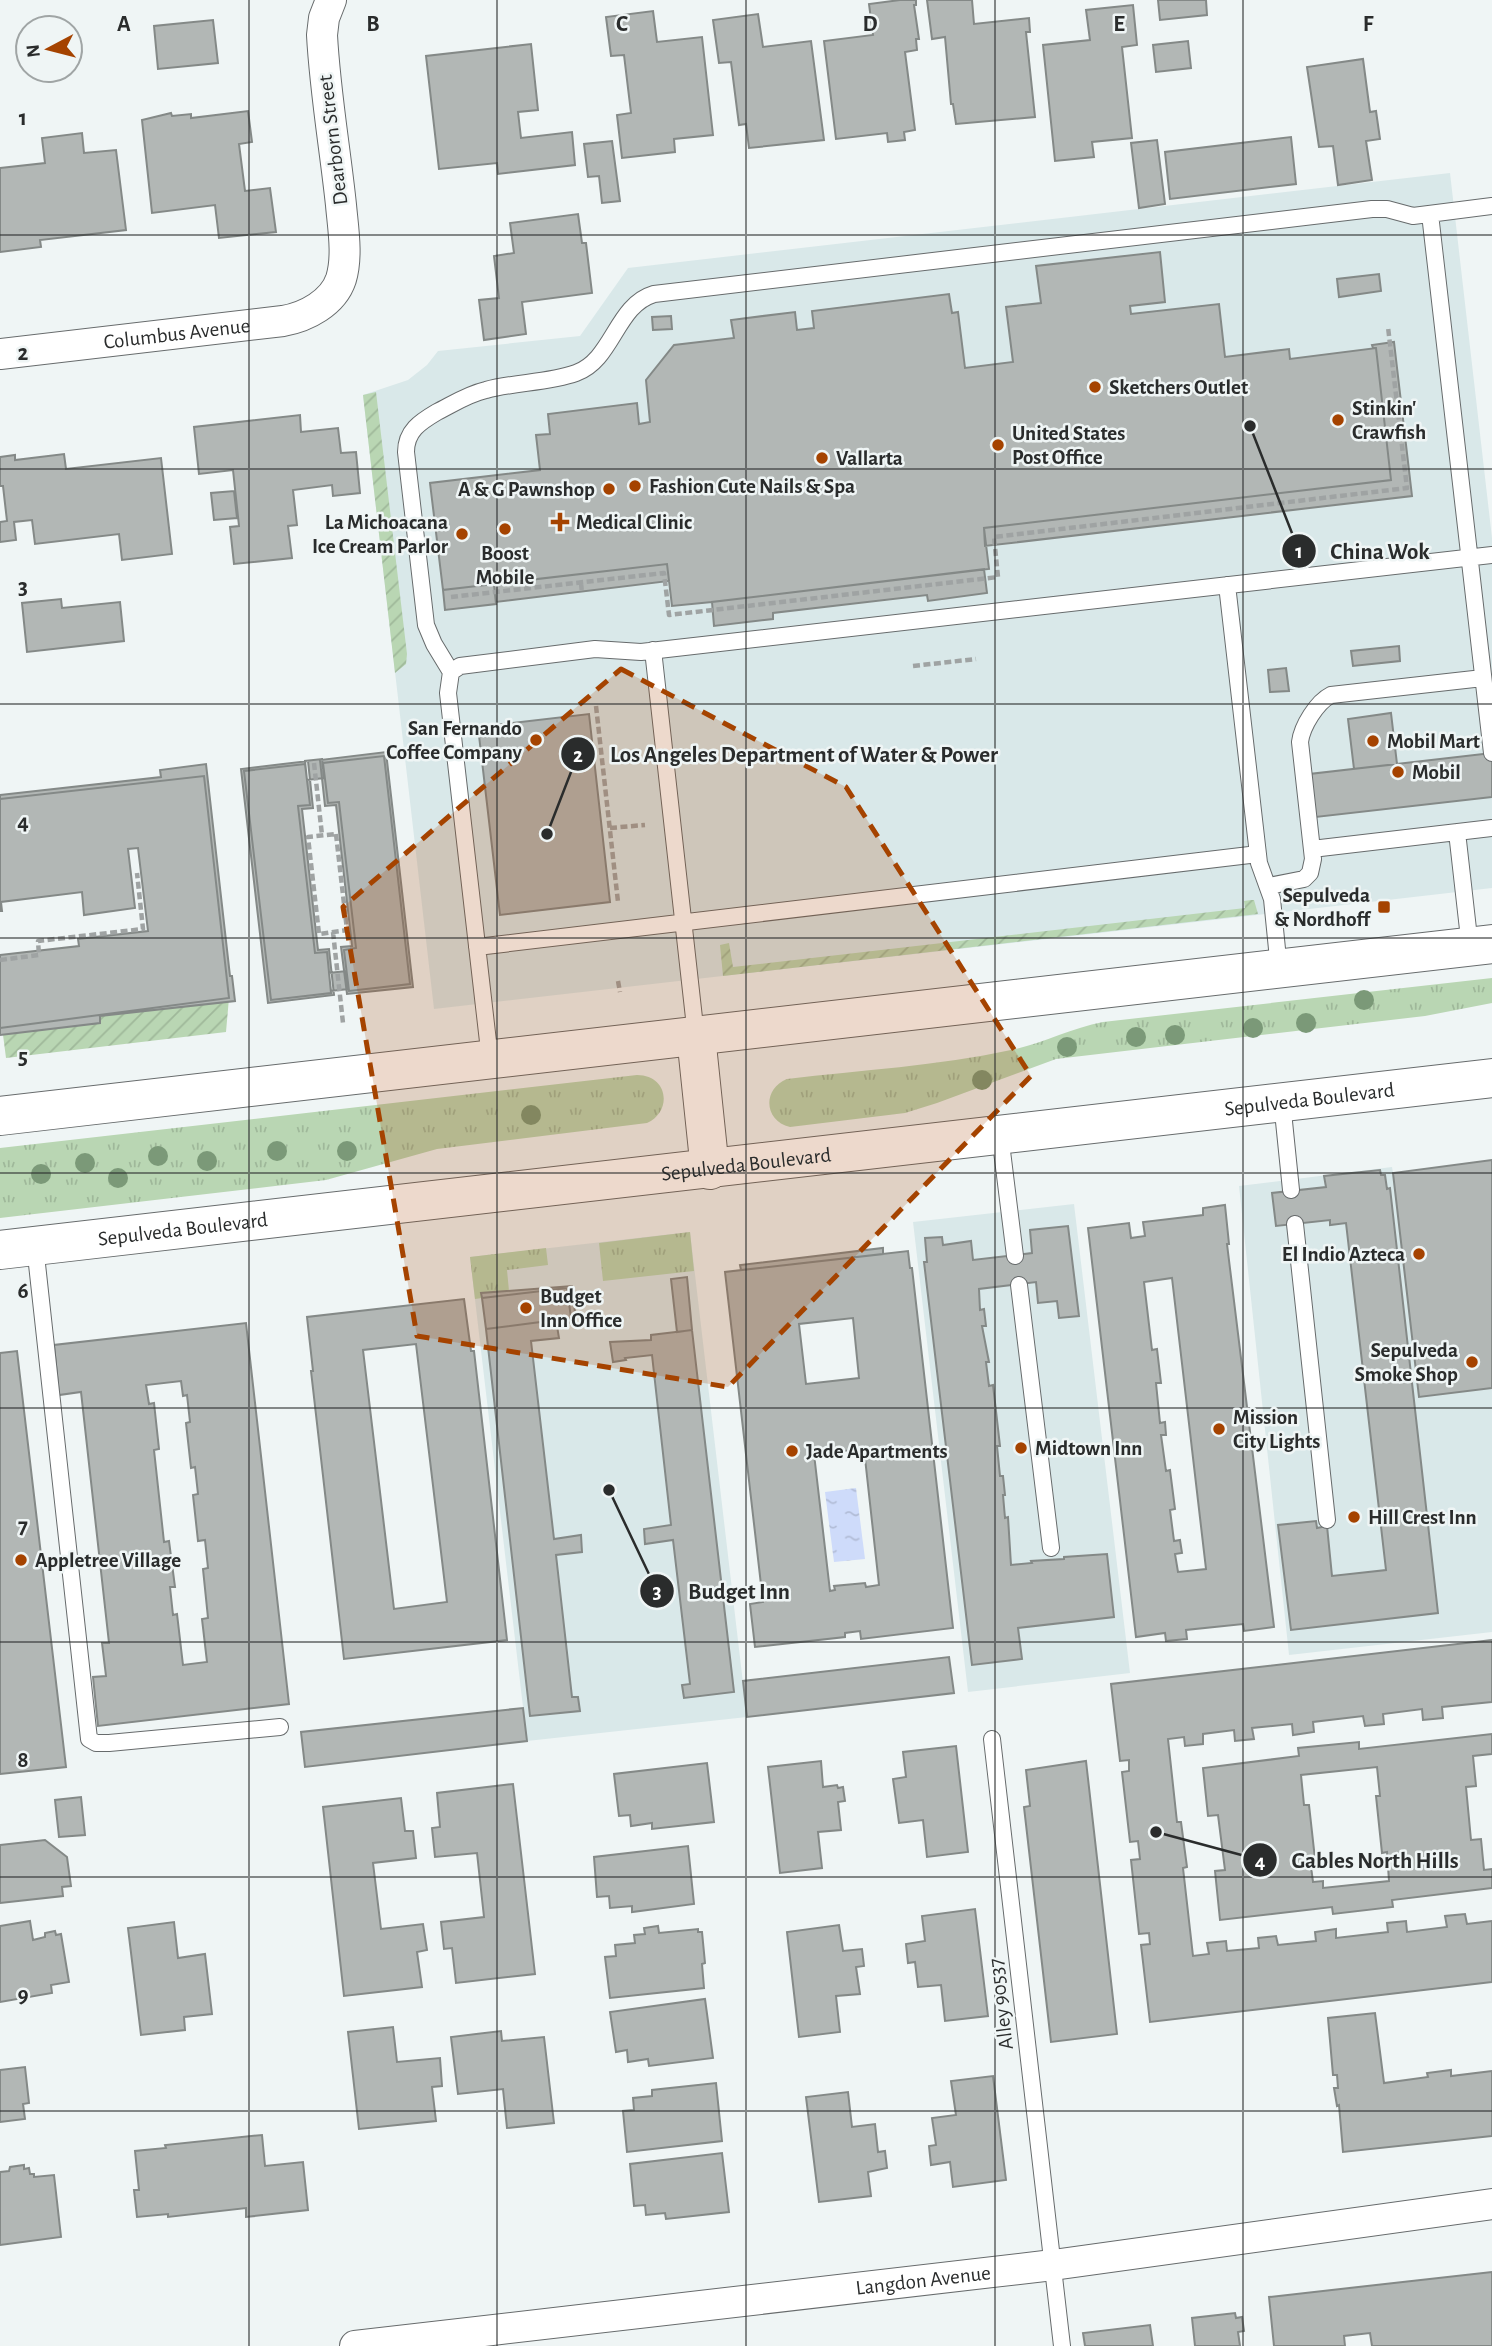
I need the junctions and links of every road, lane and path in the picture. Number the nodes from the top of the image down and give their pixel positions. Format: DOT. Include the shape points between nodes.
graph roads {
  1 [pos="331,0"];
  2 [pos="1492,206"];
  3 [pos="1430,214"];
  4 [pos="341,281"];
  5 [pos="1388,327"];
  6 [pos="0,354"];
  7 [pos="1492,555"];
  8 [pos="1469,557"];
  9 [pos="581,583"];
  10 [pos="1227,585"];
  11 [pos="582,593"];
  12 [pos="451,597"];
  13 [pos="653,650"];
  14 [pos="976,659"];
  15 [pos="1487,659"];
  16 [pos="913,666"];
  17 [pos="452,672"];
  18 [pos="1483,678"];
  19 [pos="596,706"];
  20 [pos="1492,753"];
  21 [pos="314,763"];
  22 [pos="645,824"];
  23 [pos="610,828"];
  24 [pos="1492,828"];
  25 [pos="1457,832"];
  26 [pos="322,835"];
  27 [pos="1312,849"];
  28 [pos="1258,854"];
  29 [pos="136,873"];
  30 [pos="1269,886"];
  31 [pos="619,906"];
  32 [pos="683,923"];
  33 [pos="334,932"];
  34 [pos="1481,946"];
  35 [pos="477,947"];
  36 [pos="0,960"];
  37 [pos="1279,969"];
  38 [pos="618,981"];
  39 [pos="620,992"];
  40 [pos="343,1023"];
  41 [pos="696,1036"];
  42 [pos="491,1060"];
  43 [pos="1492,1078"];
  44 [pos="1282,1102"];
  45 [pos="0,1116"];
  46 [pos="1000,1135"];
  47 [pos="710,1170"];
  48 [pos="1292,1190"];
  49 [pos="1295,1224"];
  50 [pos="18,1248"];
  51 [pos="1015,1256"];
  52 [pos="1018,1284"];
  53 [pos="1327,1520"];
  54 [pos="1051,1548"];
  55 [pos="280,1727"];
  56 [pos="992,1739"];
  57 [pos="1492,2204"];
  58 [pos="1053,2265"];
  59 [pos="434,2342"];
  60 [pos="355,2346"];
  61 [pos="1062,2346"];
  1 -- 4 [label="street, Dearborn Street" via="321,35 342,219"];
  2 -- 3 [label="lane"];
  3 -- 8 [label="lane"];
  3 -- 17 [label="lane" via="1409,216 1372,209 642,298 594,361 579,373 475,393 410,432 406,452 426,625"];
  4 -- 6 [label="street, Columbus Avenue" via="321,305 292,319"];
  5 -- 9 [label="path" via="1407,488 994,537 998,578 669,615 664,573"];
  7 -- 8 [label="lane"];
  8 -- 10 [label="lane"];
  8 -- 15 [label="lane"];
  9 -- 11 [label="path"];
  9 -- 12 [label="path"];
  10 -- 13 [label="lane"];
  10 -- 28 [label="lane"];
  13 -- 17 [label="lane" via="595,649 467,664"];
  13 -- 32 [label="lane"];
  14 -- 16 [label="path"];
  15 -- 18 [label="lane"];
  17 -- 35 [label="lane" via="448,693"];
  18 -- 20 [label="lane"];
  18 -- 27 [label="lane" via="1326,698 1304,727 1300,742"];
  19 -- 23 [label="path"];
  21 -- 26 [label="path"];
  22 -- 23 [label="path"];
  23 -- 31 [label="path"];
  24 -- 25 [label="lane"];
  25 -- 27 [label="lane"];
  25 -- 34 [label="lane"];
  26 -- 33 [label="path" via="336,834 347,930"];
  26 -- 33 [label="path" via="308,837 319,934"];
  27 -- 30 [label="lane" via="1308,877"];
  28 -- 30 [label="lane"];
  28 -- 32 [label="lane"];
  29 -- 36 [label="path" via="143,929 38,941 39,956"];
  30 -- 37 [label="lane"];
  32 -- 35 [label="lane"];
  32 -- 41 [label="lane"];
  33 -- 40 [label="path"];
  34 -- 37 [label="main road"];
  35 -- 42 [label="lane"];
  37 -- 41 [label="main road"];
  38 -- 39 [label="path"];
  41 -- 42 [label="main road"];
  41 -- 47 [label="main road"];
  42 -- 45 [label="main road"];
  43 -- 44 [label="main road, Sepulveda Boulevard"];
  44 -- 46 [label="main road, Sepulveda Boulevard"];
  44 -- 48 [label="lane"];
  46 -- 47 [label="main road, Sepulveda Boulevard"];
  46 -- 51 [label="lane"];
  47 -- 50 [label="main road, Sepulveda Boulevard"];
  49 -- 53 [label="lane"];
  50 -- 55 [label="lane" via="89,1739 109,1743"];
  52 -- 54 [label="lane"];
  56 -- 58 [label="lane, Alley 90537"];
  57 -- 58 [label="street, Langdon Avenue"];
  58 -- 59 [label="street, Langdon Avenue"];
  58 -- 61 [label="lane, Alley 90537"];
  59 -- 60 [label="street, Langdon Avenue"];
}
